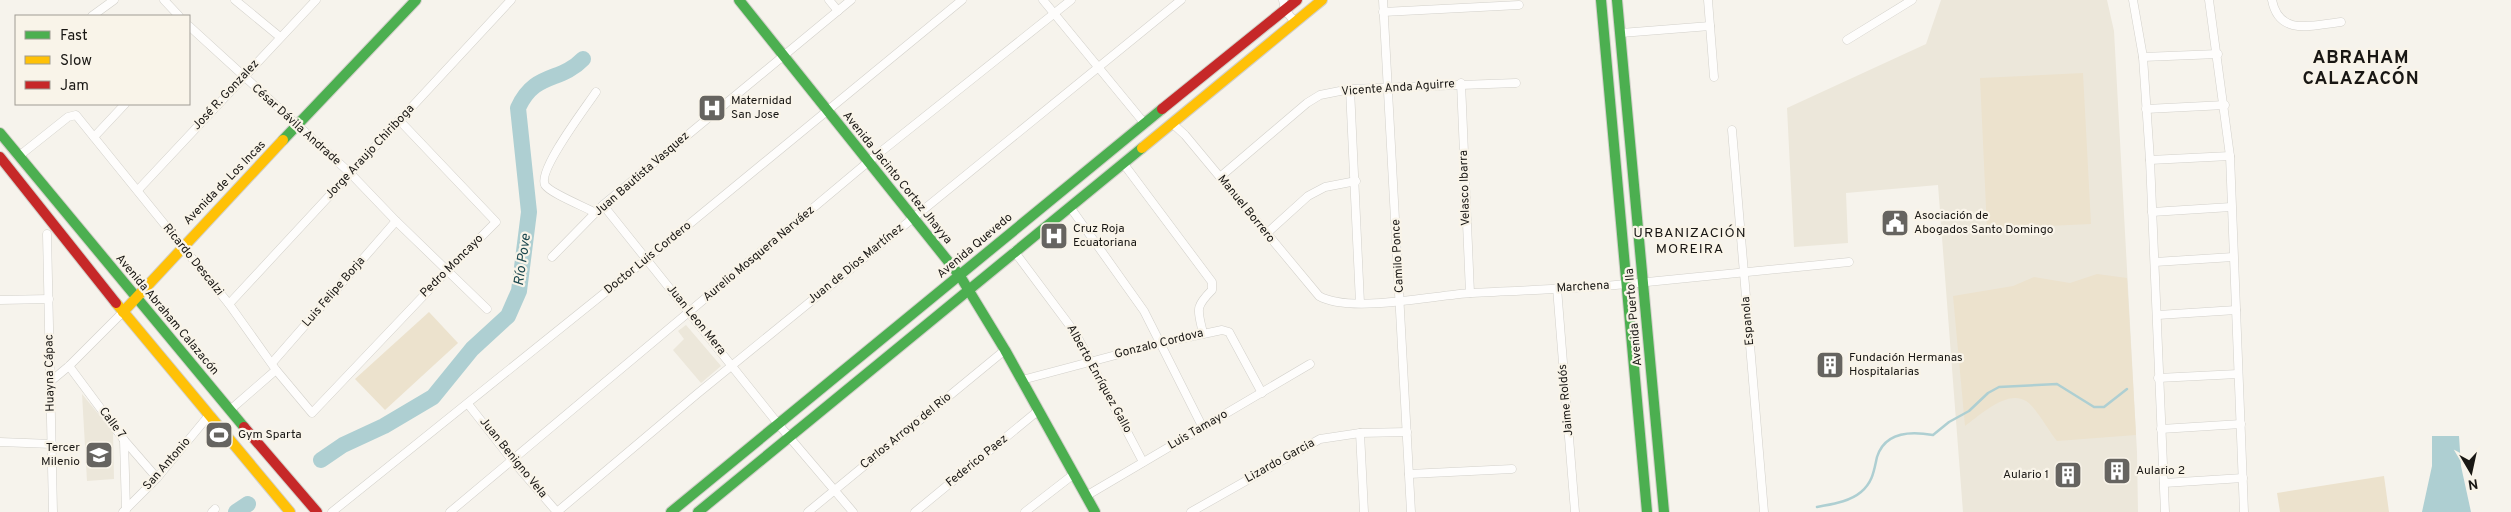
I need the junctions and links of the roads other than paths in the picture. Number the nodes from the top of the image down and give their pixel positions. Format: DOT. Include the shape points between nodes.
graph roads {
  1 [pos="114,0"];
  2 [pos="164,0"];
  3 [pos="235,0"];
  4 [pos="316,0"];
  5 [pos="416,0"];
  6 [pos="511,0"];
  7 [pos="739,0"];
  8 [pos="829,0"];
  9 [pos="851,0"];
  10 [pos="962,0"];
  11 [pos="1043,0"];
  12 [pos="1071,0"];
  13 [pos="1180,0"];
  14 [pos="1297,0"];
  15 [pos="1322,0"];
  16 [pos="1383,0"];
  17 [pos="1601,0"];
  18 [pos="1618,0"];
  19 [pos="1708,0"];
  20 [pos="1912,0"];
  21 [pos="2132,0"];
  22 [pos="2209,0"];
  23 [pos="2272,0"];
  24 [pos="1284,5"];
  25 [pos="1519,5"];
  26 [pos="838,11"];
  27 [pos="1383,12"];
  28 [pos="1054,14"];
  29 [pos="93,15"];
  30 [pos="178,15"];
  31 [pos="1295,22"];
  32 [pos="2341,22"];
  33 [pos="1710,26"];
  34 [pos="190,31"];
  35 [pos="1620,33"];
  36 [pos="280,38"];
  37 [pos="1847,40"];
  38 [pos="783,54"];
  39 [pos="2218,54"];
  40 [pos="2143,57"];
  41 [pos="1099,67"];
  42 [pos="242,77"];
  43 [pos="1714,77"];
  44 [pos="1461,83"];
  45 [pos="1516,83"];
  46 [pos="1388,87"];
  47 [pos="1350,89"];
  48 [pos="596,92"];
  49 [pos="124,105"];
  50 [pos="2225,105"];
  51 [pos="2146,109"];
  52 [pos="827,111"];
  53 [pos="399,120"];
  54 [pos="1145,124"];
  55 [pos="1172,124"];
  56 [pos="297,126"];
  57 [pos="1732,130"];
  58 [pos="0,133"];
  59 [pos="94,137"];
  60 [pos="19,156"];
  61 [pos="2230,156"];
  62 [pos="2150,160"];
  63 [pos="868,162"];
  64 [pos="1123,163"];
  65 [pos="2,164"];
  66 [pos="350,173"];
  67 [pos="1220,177"];
  68 [pos="1356,181"];
  69 [pos="138,190"];
  70 [pos="603,205"];
  71 [pos="1070,207"];
  72 [pos="2232,207"];
  73 [pos="2152,212"];
  74 [pos="596,213"];
  75 [pos="914,217"];
  76 [pos="396,221"];
  77 [pos="46,234"];
  78 [pos="1266,234"];
  79 [pos="182,246"];
  80 [pos="1014,251"];
  81 [pos="552,257"];
  82 [pos="2233,257"];
  83 [pos="648,258"];
  84 [pos="1849,262"];
  85 [pos="2156,262"];
  86 [pos="447,270"];
  87 [pos="1744,272"];
  88 [pos="960,276"];
  89 [pos="1644,281"];
  90 [pos="1627,284"];
  91 [pos="1557,288"];
  92 [pos="968,290"];
  93 [pos="1470,293"];
  94 [pos="1319,296"];
  95 [pos="49,299"];
  96 [pos="136,299"];
  97 [pos="0,300"];
  98 [pos="1401,300"];
  99 [pos="1360,303"];
  100 [pos="229,304"];
  101 [pos="487,309"];
  102 [pos="2236,310"];
  103 [pos="123,312"];
  104 [pos="689,313"];
  105 [pos="2158,315"];
  106 [pos="1203,334"];
  107 [pos="1161,343"];
  108 [pos="1005,350"];
  109 [pos="1090,362"];
  110 [pos="1310,364"];
  111 [pos="69,366"];
  112 [pos="274,366"];
  113 [pos="733,366"];
  114 [pos="2238,374"];
  115 [pos="2158,378"];
  116 [pos="1022,380"];
  117 [pos="51,382"];
  118 [pos="1262,393"];
  119 [pos="468,404"];
  120 [pos="230,410"];
  121 [pos="1038,410"];
  122 [pos="312,413"];
  123 [pos="210,414"];
  124 [pos="2240,424"];
  125 [pos="779,425"];
  126 [pos="1202,426"];
  127 [pos="2161,429"];
  128 [pos="1407,432"];
  129 [pos="1360,433"];
  130 [pos="789,437"];
  131 [pos="124,440"];
  132 [pos="0,442"];
  133 [pos="52,444"];
  134 [pos="512,460"];
  135 [pos="1143,462"];
  136 [pos="1512,469"];
  137 [pos="1074,474"];
  138 [pos="1409,474"];
  139 [pos="157,478"];
  140 [pos="2243,478"];
  141 [pos="2164,483"];
  142 [pos="834,490"];
  143 [pos="1086,496"];
  144 [pos="125,511"];
  145 [pos="53,512"];
  146 [pos="290,512"];
  147 [pos="317,512"];
  148 [pos="332,512"];
  149 [pos="450,512"];
  150 [pos="557,512"];
  151 [pos="671,512"];
  152 [pos="698,512"];
  153 [pos="808,512"];
  154 [pos="853,512"];
  155 [pos="916,512"];
  156 [pos="1025,512"];
  157 [pos="1095,512"];
  158 [pos="1191,512"];
  159 [pos="1364,512"];
  160 [pos="1411,512"];
  161 [pos="1575,512"];
  162 [pos="1647,512"];
  163 [pos="1664,512"];
  164 [pos="1764,512"];
  165 [pos="2165,512"];
  166 [pos="2244,512"];
  1 -- 29 [label="street"];
  2 -- 30 [label="street"];
  3 -- 36 [label="street"];
  4 -- 36 [label="street, José R. Gonzalez"];
  5 -- 56 [label="main road, Avenida de Los Incas"];
  6 -- 53 [label="street, Jorge Araujo Chiriboga"];
  7 -- 38 [label="main road, Avenida Jacinto Cortez Jhayya"];
  8 -- 26 [label="street"];
  9 -- 26 [label="street, Juan Bautista Vasquez"];
  10 -- 52 [label="street, Doctor Luis Cordero"];
  11 -- 28 [label="street"];
  12 -- 28 [label="street, Aurelio Mosquera Narváez"];
  13 -- 41 [label="street, Juan de Dios Martínez"];
  14 -- 24 [label="main road, Avenida Quevedo"];
  15 -- 31 [label="main road"];
  16 -- 27 [label="street, Camilo Ponce"];
  17 -- 90 [label="main road, Avenida Puerto Ila"];
  18 -- 35 [label="main road, Avenida Puerto Ila"];
  19 -- 33 [label="street"];
  20 -- 37 [label="street"];
  21 -- 40 [label="street"];
  22 -- 39 [label="street"];
  23 -- 32 [label="street" via="2274,13 2284,23 2297,26"];
  24 -- 31 [label="street"];
  24 -- 54 [label="main road, Avenida Quevedo"];
  25 -- 27 [label="street"];
  26 -- 38 [label="street, Juan Bautista Vasquez"];
  27 -- 46 [label="street, Camilo Ponce"];
  28 -- 41 [label="street"];
  28 -- 63 [label="street, Aurelio Mosquera Narváez"];
  31 -- 55 [label="main road"];
  33 -- 35 [label="street"];
  33 -- 43 [label="street"];
  34 -- 42 [label="street, César Dávila Andrade"];
  35 -- 89 [label="main road, Avenida Puerto Ila"];
  36 -- 42 [label="street, José R. Gonzalez"];
  38 -- 52 [label="main road, Avenida Jacinto Cortez Jhayya"];
  38 -- 70 [label="street, Juan Bautista Vasquez"];
  39 -- 40 [label="street"];
  39 -- 50 [label="street"];
  40 -- 51 [label="street"];
  41 -- 54 [label="street"];
  41 -- 75 [label="street, Juan de Dios Martínez"];
  42 -- 56 [label="street, César Dávila Andrade"];
  42 -- 69 [label="street, José R. Gonzalez"];
  44 -- 45 [label="street, Vicente Anda Aguirre"];
  44 -- 46 [label="street, Vicente Anda Aguirre"];
  44 -- 93 [label="street, Velasco Ibarra"];
  46 -- 47 [label="street, Vicente Anda Aguirre"];
  46 -- 98 [label="street, Camilo Ponce"];
  47 -- 67 [label="street, Vicente Anda Aguirre" via="1320,95 1307,103"];
  47 -- 68 [label="street"];
  48 -- 74 [label="street" via="551,159 543,181 551,192"];
  49 -- 59 [label="street"];
  50 -- 51 [label="street"];
  50 -- 61 [label="street"];
  51 -- 62 [label="street"];
  52 -- 63 [label="main road, Avenida Jacinto Cortez Jhayya"];
  52 -- 83 [label="street, Doctor Luis Cordero"];
  53 -- 66 [label="street, Jorge Araujo Chiriboga"];
  53 -- 86 [label="street, Pedro Moncayo" via="496,222"];
  54 -- 88 [label="main road, Avenida Quevedo"];
  55 -- 64 [label="main road"];
  55 -- 67 [label="street, Manuel Borrero"];
  56 -- 66 [label="street, César Dávila Andrade"];
  56 -- 79 [label="main road, Avenida de Los Incas"];
  57 -- 87 [label="street, Espanola"];
  58 -- 60 [label="main road, Avenida Abraham Calazacón"];
  59 -- 60 [label="street, Ricardo Descalzi" via="76,115 68,117"];
  59 -- 69 [label="street, Ricardo Descalzi"];
  60 -- 96 [label="main road, Avenida Abraham Calazacón"];
  61 -- 62 [label="street"];
  61 -- 72 [label="street"];
  62 -- 73 [label="street"];
  63 -- 75 [label="main road, Avenida Jacinto Cortez Jhayya"];
  63 -- 104 [label="street, Aurelio Mosquera Narváez"];
  64 -- 71 [label="main road"];
  64 -- 106 [label="street" via="1212,282 1212,290 1200,302"];
  65 -- 103 [label="main road"];
  66 -- 76 [label="street, César Dávila Andrade"];
  66 -- 100 [label="street, Jorge Araujo Chiriboga"];
  67 -- 78 [label="street, Manuel Borrero"];
  68 -- 78 [label="street" via="1325,187 1308,196"];
  68 -- 99 [label="street"];
  69 -- 79 [label="street, Ricardo Descalzi"];
  70 -- 74 [label="street, Juan Bautista Vasquez"];
  70 -- 83 [label="street, Juan Leon Mera"];
  71 -- 80 [label="main road"];
  71 -- 107 [label="street" via="1144,312"];
  72 -- 73 [label="street"];
  72 -- 82 [label="street"];
  73 -- 85 [label="street"];
  74 -- 81 [label="street, Juan Bautista Vasquez"];
  75 -- 88 [label="main road, Avenida Jacinto Cortez Jhayya"];
  75 -- 113 [label="street, Juan de Dios Martínez"];
  76 -- 86 [label="street, César Dávila Andrade"];
  76 -- 112 [label="street, Luis Felipe Borja"];
  77 -- 95 [label="street, Huayna Cápac"];
  78 -- 94 [label="street, Manuel Borrero"];
  79 -- 96 [label="main road, Avenida de Los Incas"];
  79 -- 100 [label="street, Ricardo Descalzi"];
  80 -- 92 [label="main road"];
  80 -- 109 [label="street, Alberto Enríquez Gallo" via="1076,334"];
  82 -- 85 [label="street"];
  82 -- 102 [label="street"];
  83 -- 104 [label="street, Juan Leon Mera"];
  83 -- 119 [label="street, Doctor Luis Cordero"];
  84 -- 87 [label="street, Marchena"];
  85 -- 105 [label="street"];
  86 -- 101 [label="street, César Dávila Andrade"];
  86 -- 122 [label="street, Pedro Moncayo"];
  87 -- 89 [label="street, Marchena"];
  87 -- 164 [label="street, Espanola"];
  88 -- 92 [label="main road, Avenida Jacinto Cortez Jhayya"];
  88 -- 125 [label="main road, Avenida Quevedo"];
  89 -- 90 [label="street, Marchena"];
  89 -- 163 [label="main road, Avenida Puerto Ila"];
  90 -- 91 [label="street, Marchena"];
  90 -- 162 [label="main road, Avenida Puerto Ila"];
  91 -- 93 [label="street, Marchena"];
  91 -- 161 [label="street, Jaime Roldós"];
  92 -- 108 [label="main road, Avenida Jacinto Cortez Jhayya"];
  92 -- 130 [label="main road"];
  93 -- 98 [label="street, Marchena"];
  94 -- 99 [label="street, Marchena" via="1340,304"];
  95 -- 97 [label="street"];
  95 -- 117 [label="street, Huayna Cápac"];
  96 -- 103 [label="main road, Avenida de Los Incas"];
  96 -- 120 [label="main road, Avenida Abraham Calazacón"];
  98 -- 99 [label="street, Marchena"];
  98 -- 128 [label="street, Camilo Ponce"];
  100 -- 112 [label="street, Ricardo Descalzi"];
  102 -- 105 [label="street"];
  102 -- 114 [label="street"];
  103 -- 111 [label="street, Avenida de Los Incas"];
  103 -- 123 [label="main road"];
  104 -- 113 [label="street, Juan Leon Mera"];
  104 -- 134 [label="street, Aurelio Mosquera Narváez"];
  105 -- 115 [label="street"];
  106 -- 107 [label="street, Gonzalo Cordova"];
  106 -- 118 [label="street, Gonzalo Cordova" via="1222,330 1229,332"];
  107 -- 109 [label="street, Gonzalo Cordova"];
  107 -- 126 [label="street"];
  108 -- 116 [label="main road, Avenida Jacinto Cortez Jhayya"];
  108 -- 142 [label="street, Carlos Arroyo del Rio"];
  109 -- 116 [label="street, Gonzalo Cordova"];
  109 -- 135 [label="street, Alberto Enríquez Gallo"];
  110 -- 118 [label="street, Luis Tamayo"];
  111 -- 117 [label="street, Avenida de Los Incas"];
  111 -- 131 [label="street, Calle 7"];
  112 -- 120 [label="street, Luis Felipe Borja"];
  112 -- 122 [label="street, Ricardo Descalzi"];
  113 -- 125 [label="street, Juan Leon Mera"];
  113 -- 150 [label="street, Juan de Dios Martínez"];
  114 -- 115 [label="street"];
  114 -- 124 [label="street"];
  115 -- 127 [label="street"];
  116 -- 121 [label="main road, Avenida Jacinto Cortez Jhayya"];
  117 -- 133 [label="street, Huayna Cápac"];
  118 -- 126 [label="street, Luis Tamayo"];
  119 -- 134 [label="street, Juan Benigno Vela"];
  119 -- 148 [label="street, Doctor Luis Cordero"];
  120 -- 147 [label="main road, Avenida Abraham Calazacón"];
  121 -- 137 [label="main road, Avenida Jacinto Cortez Jhayya"];
  121 -- 155 [label="street, Federico Paez"];
  123 -- 139 [label="street, San Antonio"];
  123 -- 146 [label="main road"];
  124 -- 127 [label="street"];
  124 -- 140 [label="street"];
  125 -- 130 [label="street, Juan Leon Mera"];
  125 -- 151 [label="main road, Avenida Quevedo"];
  126 -- 135 [label="street, Luis Tamayo"];
  127 -- 141 [label="street"];
  128 -- 129 [label="street, Lizardo Garcia"];
  128 -- 138 [label="street, Camilo Ponce"];
  129 -- 158 [label="street, Lizardo Garcia" via="1330,436 1310,443"];
  129 -- 159 [label="street"];
  130 -- 142 [label="street, Juan Leon Mera"];
  130 -- 152 [label="main road"];
  131 -- 139 [label="street, Calle 7"];
  131 -- 144 [label="street"];
  132 -- 133 [label="street"];
  133 -- 145 [label="street, Huayna Cápac"];
  134 -- 149 [label="street, Aurelio Mosquera Narváez"];
  134 -- 150 [label="street, Juan Benigno Vela"];
  135 -- 143 [label="street, Luis Tamayo"];
  136 -- 138 [label="street"];
  137 -- 143 [label="main road, Avenida Jacinto Cortez Jhayya"];
  137 -- 156 [label="street"];
  138 -- 160 [label="street, Camilo Ponce"];
  139 -- 144 [label="street, San Antonio"];
  140 -- 141 [label="street"];
  140 -- 166 [label="street"];
  141 -- 165 [label="street"];
  142 -- 153 [label="street, Carlos Arroyo del Rio"];
  142 -- 154 [label="street, Juan Leon Mera"];
  143 -- 157 [label="main road, Avenida Jacinto Cortez Jhayya"];
}
